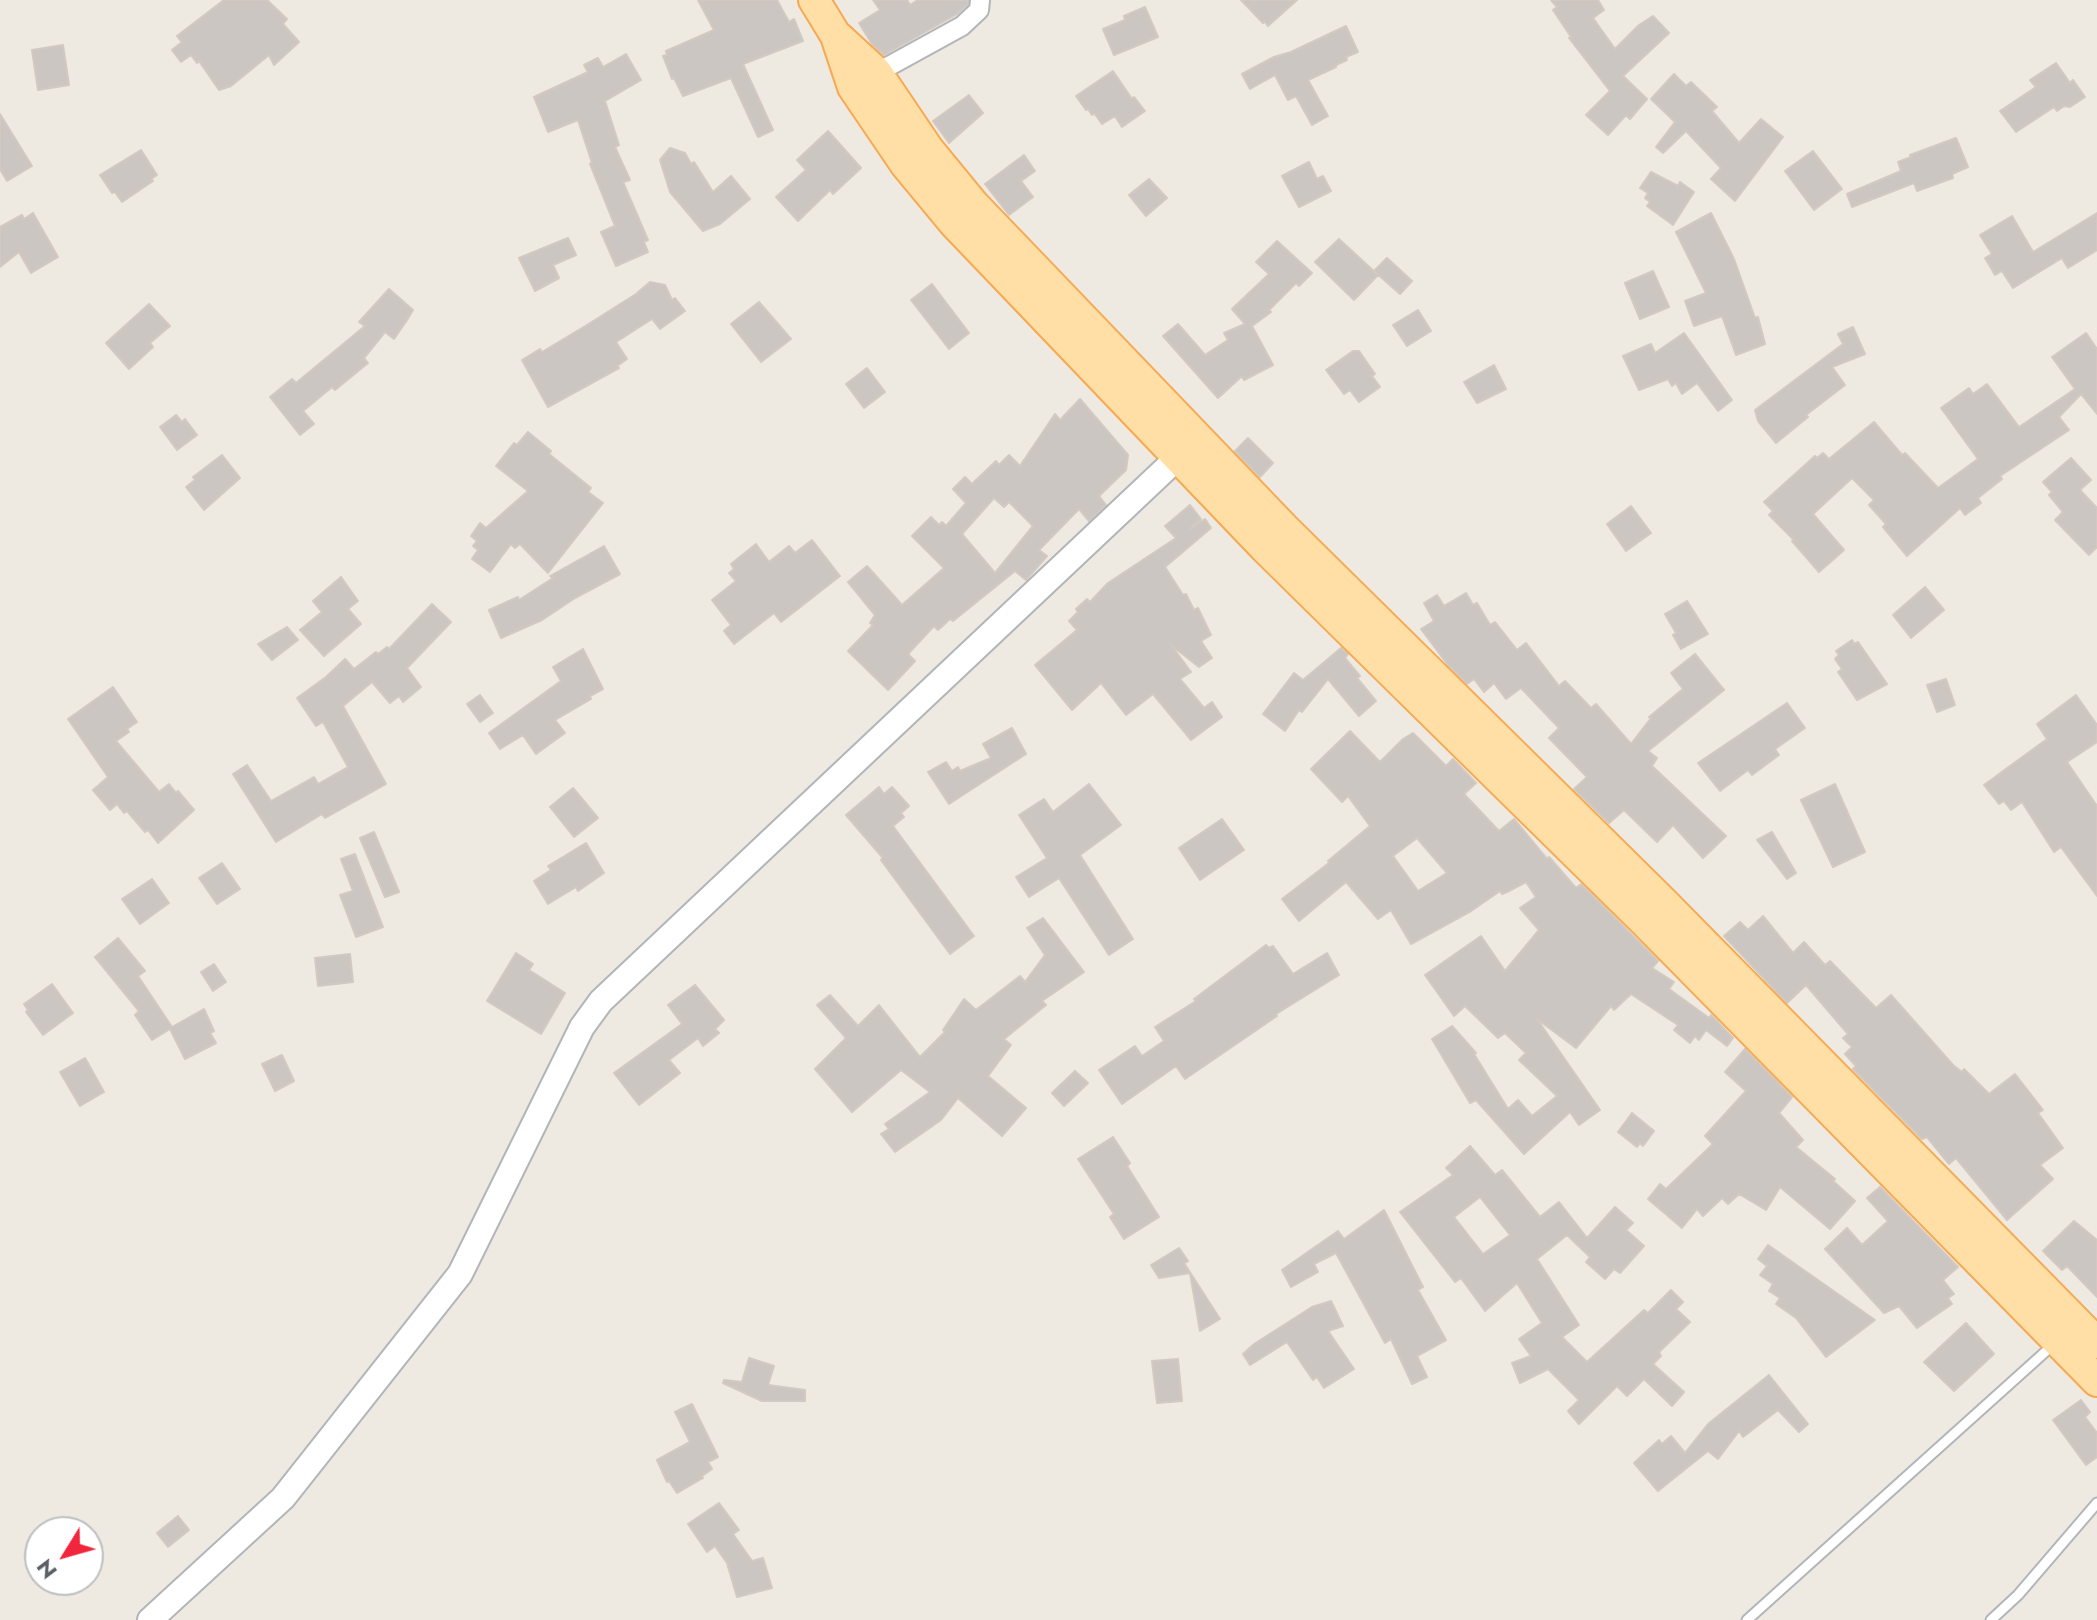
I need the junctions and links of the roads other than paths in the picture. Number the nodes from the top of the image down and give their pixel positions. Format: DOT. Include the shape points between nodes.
graph roads {
  1 [pos="814,0"];
  2 [pos="980,0"];
  3 [pos="865,80"];
  4 [pos="1188,448"];
  5 [pos="2078,1336"];
  6 [pos="2097,1381"];
  7 [pos="2097,1503"];
  8 [pos="150,1620"];
  9 [pos="1747,1620"];
  10 [pos="1991,1620"];
  1 -- 3 [label="main road"];
  2 -- 3 [label="street" via="979,10 962,26"];
  3 -- 4 [label="main road"];
  4 -- 5 [label="main road" via="1284,528 1664,903"];
  4 -- 8 [label="street" via="601,1001 582,1027 460,1274 283,1498"];
  5 -- 6 [label="main road"];
  5 -- 9 [label="lane"];
  7 -- 10 [label="lane"];
}
